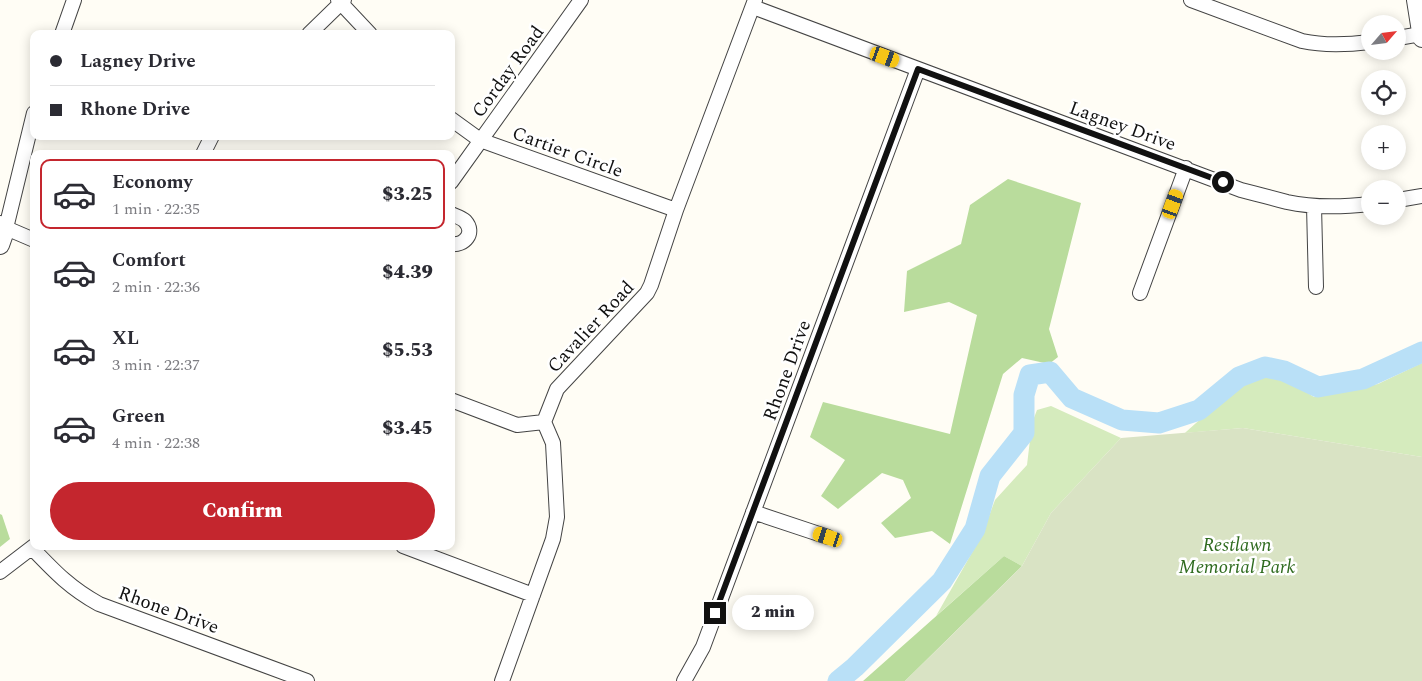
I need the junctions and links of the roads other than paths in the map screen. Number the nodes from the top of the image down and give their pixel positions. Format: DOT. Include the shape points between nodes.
graph roads {
  1 [pos="74,0"];
  2 [pos="581,0"];
  3 [pos="1191,0"];
  4 [pos="1416,0"];
  5 [pos="341,1"];
  6 [pos="754,4"];
  7 [pos="63,30"];
  8 [pos="313,30"];
  9 [pos="366,30"];
  10 [pos="1421,34"];
  11 [pos="1406,37"];
  12 [pos="1422,38"];
  13 [pos="1361,43"];
  14 [pos="918,69"];
  15 [pos="455,122"];
  16 [pos="30,128"];
  17 [pos="480,140"];
  18 [pos="1186,168"];
  19 [pos="455,176"];
  20 [pos="1422,196"];
  21 [pos="1406,199"];
  22 [pos="1361,205"];
  23 [pos="1314,206"];
  24 [pos="676,210"];
  25 [pos="455,216"];
  26 [pos="3,227"];
  27 [pos="30,238"];
  28 [pos="455,244"];
  29 [pos="0,245"];
  30 [pos="1316,287"];
  31 [pos="1140,293"];
  32 [pos="455,402"];
  33 [pos="544,422"];
  34 [pos="753,512"];
  35 [pos="828,537"];
  36 [pos="30,549"];
  37 [pos="36,550"];
  38 [pos="413,550"];
  39 [pos="0,572"];
  40 [pos="533,595"];
  41 [pos="307,681"];
  42 [pos="502,681"];
  43 [pos="684,681"];
  1 -- 7 [label="street"];
  2 -- 17 [label="street, Corday Road"];
  3 -- 13 [label="street" via="1302,41 1342,46"];
  4 -- 10 [label="street"];
  5 -- 8 [label="street"];
  5 -- 9 [label="street"];
  6 -- 14 [label="street, Lagney Drive"];
  6 -- 24 [label="street, Cavalier Road"];
  10 -- 11 [label="street"];
  10 -- 12 [label="street"];
  14 -- 18 [label="street, Lagney Drive"];
  14 -- 34 [label="street, Rhone Drive"];
  15 -- 17 [label="street, Cartier Circle"];
  16 -- 26 [label="street"];
  17 -- 19 [label="street, Corday Road"];
  17 -- 24 [label="street, Cartier Circle"];
  18 -- 23 [label="street, Lagney Drive" via="1241,190"];
  18 -- 31 [label="street"];
  20 -- 21 [label="street"];
  22 -- 23 [label="street, Lagney Drive"];
  23 -- 30 [label="street"];
  24 -- 33 [label="street, Cavalier Road" via="648,293 557,389"];
  25 -- 28 [label="street" via="464,220 469,234 467,240"];
  26 -- 27 [label="street"];
  26 -- 29 [label="street"];
  32 -- 33 [label="street" via="517,425"];
  33 -- 40 [label="street" via="554,443 557,517 553,539"];
  34 -- 35 [label="street"];
  34 -- 43 [label="street, Rhone Drive" via="703,647"];
  36 -- 39 [label="street"];
  37 -- 41 [label="street, Rhone Drive" via="63,580 99,604"];
  38 -- 40 [label="street"];
  40 -- 42 [label="street"];
}
